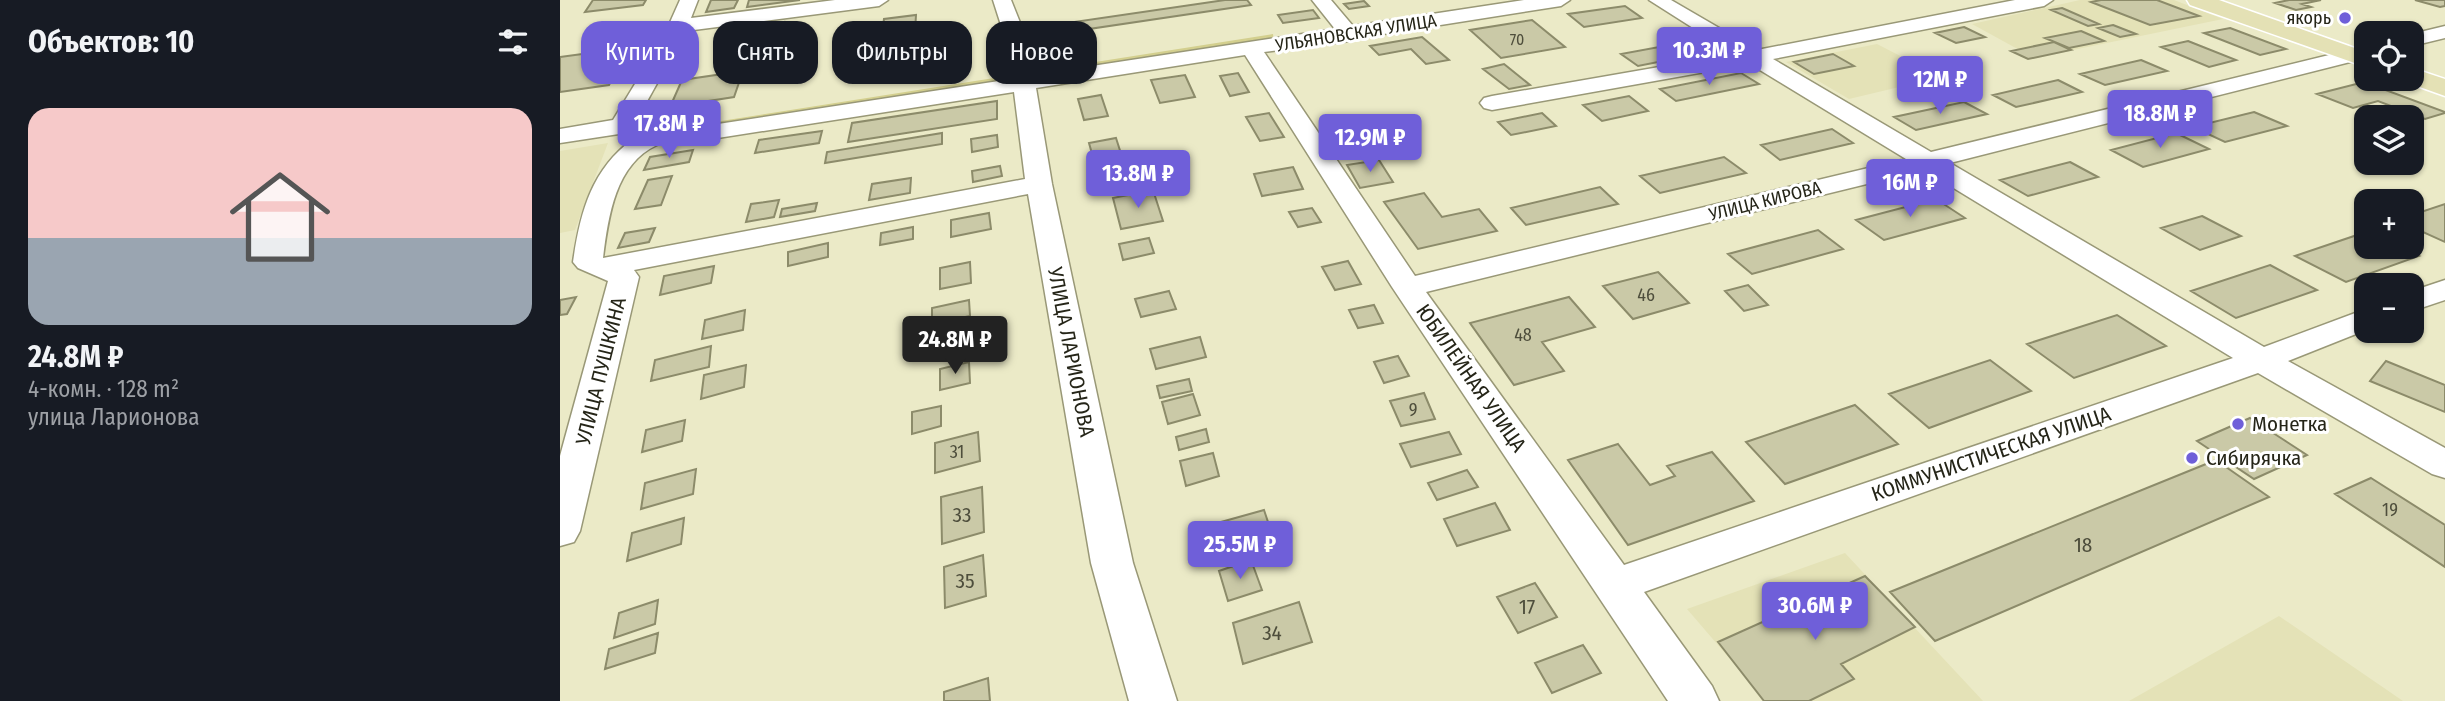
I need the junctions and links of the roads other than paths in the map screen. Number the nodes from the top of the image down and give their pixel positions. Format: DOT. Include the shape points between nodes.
graph roads {
  1 [pos="689,0"];
  2 [pos="879,0"];
  3 [pos="1002,0"];
  4 [pos="1321,0"];
  5 [pos="1561,0"];
  6 [pos="1658,0"];
  7 [pos="2044,0"];
  8 [pos="2198,0"];
  9 [pos="680,21"];
  10 [pos="699,23"];
  11 [pos="2445,32"];
  12 [pos="1350,35"];
  13 [pos="2424,37"];
  14 [pos="1252,50"];
  15 [pos="2354,53"];
  16 [pos="1753,57"];
  17 [pos="2354,58"];
  18 [pos="2424,80"];
  19 [pos="645,84"];
  20 [pos="1024,85"];
  21 [pos="2445,88"];
  22 [pos="1492,103"];
  23 [pos="621,127"];
  24 [pos="560,136"];
  25 [pos="651,137"];
  26 [pos="1929,161"];
  27 [pos="1039,184"];
  28 [pos="600,268"];
  29 [pos="1407,287"];
  30 [pos="2445,289"];
  31 [pos="2424,297"];
  32 [pos="2354,324"];
  33 [pos="2261,360"];
  34 [pos="2445,465"];
  35 [pos="560,531"];
  36 [pos="1615,585"];
  37 [pos="1153,701"];
  38 [pos="1695,701"];
  1 -- 9 [label="street"];
  2 -- 10 [label="street"];
  3 -- 20 [label="street, УЛИЦА ЛАРИОНОВА"];
  4 -- 12 [label="street"];
  5 -- 12 [label="street, УЛЬЯНОВСКАЯ УЛИЦА"];
  6 -- 16 [label="street"];
  7 -- 16 [label="street"];
  8 -- 15 [label="main road"];
  11 -- 13 [label="street"];
  12 -- 14 [label="street, УЛЬЯНОВСКАЯ УЛИЦА"];
  14 -- 20 [label="street, УЛЬЯНОВСКАЯ УЛИЦА"];
  14 -- 29 [label="street, ЮБИЛЕЙНАЯ УЛИЦА"];
  16 -- 22 [label="street"];
  16 -- 26 [label="street"];
  17 -- 26 [label="street, УЛИЦА КИРОВА"];
  18 -- 21 [label="main road"];
  19 -- 23 [label="street"];
  20 -- 25 [label="street, УЛЬЯНОВСКАЯ УЛИЦА"];
  20 -- 27 [label="street, УЛИЦА ЛАРИОНОВА"];
  23 -- 24 [label="street"];
  23 -- 25 [label="street"];
  25 -- 28 [label="street, УЛИЦА ПУШКИНА" via="623,159 594,210 588,262"];
  26 -- 29 [label="street, УЛИЦА КИРОВА"];
  26 -- 33 [label="street"];
  27 -- 28 [label="street"];
  27 -- 37 [label="street, УЛИЦА ЛАРИОНОВА" via="1112,563"];
  28 -- 35 [label="street, УЛИЦА ПУШКИНА" via="624,277"];
  29 -- 36 [label="street, ЮБИЛЕЙНАЯ УЛИЦА"];
  30 -- 31 [label="street"];
  32 -- 33 [label="street, КОММУНИСТИЧЕСКАЯ УЛИЦА"];
  33 -- 34 [label="street"];
  33 -- 36 [label="street, КОММУНИСТИЧЕСКАЯ УЛИЦА"];
  36 -- 38 [label="street, ЮБИЛЕЙНАЯ УЛИЦА"];
}
